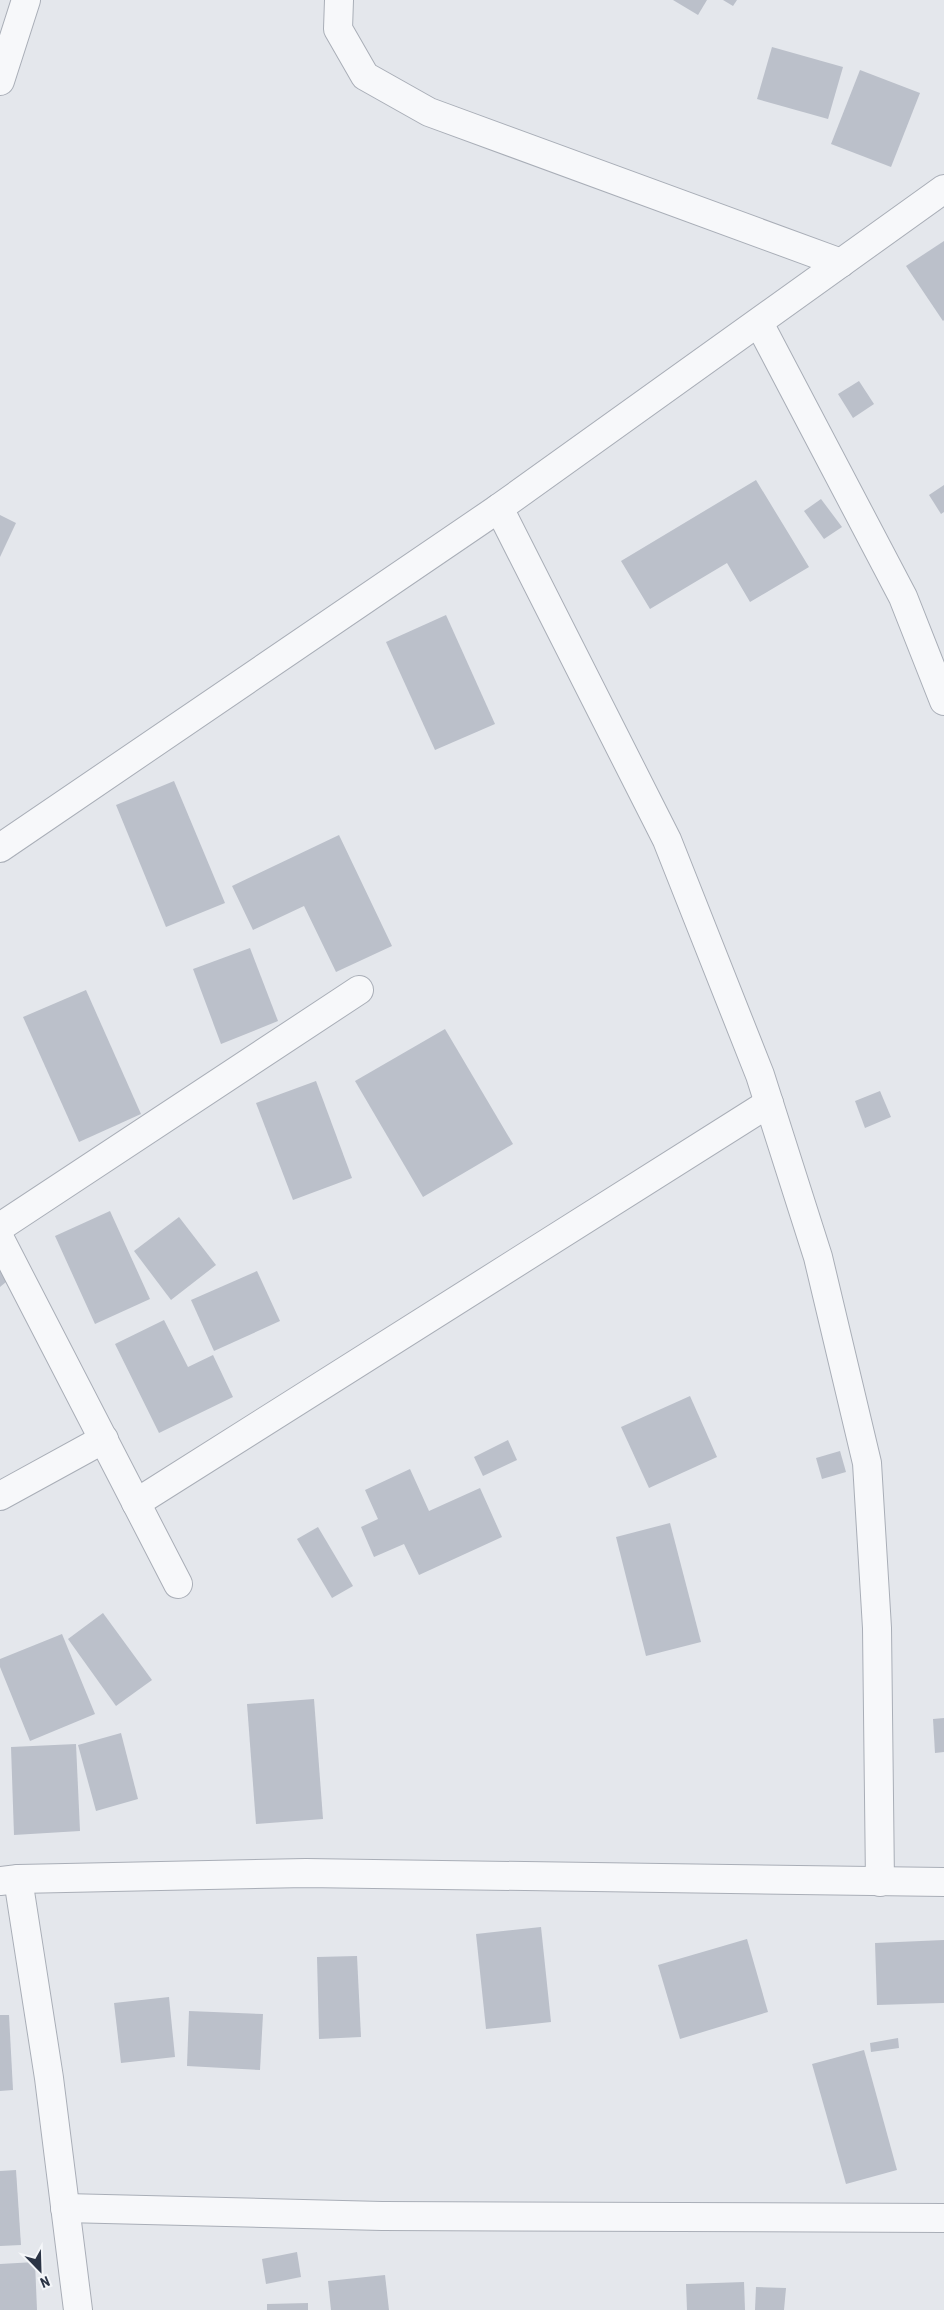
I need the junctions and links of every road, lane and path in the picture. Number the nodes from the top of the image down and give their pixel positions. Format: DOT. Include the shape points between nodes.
graph roads {
  1 [pos="26,0"];
  2 [pos="339,0"];
  3 [pos="0,81"];
  4 [pos="944,189"];
  5 [pos="841,263"];
  6 [pos="758,324"];
  7 [pos="499,508"];
  8 [pos="944,701"];
  9 [pos="0,848"];
  10 [pos="359,990"];
  11 [pos="769,1103"];
  12 [pos="0,1227"];
  13 [pos="0,1239"];
  14 [pos="104,1439"];
  15 [pos="0,1496"];
  16 [pos="136,1503"];
  17 [pos="178,1584"];
  18 [pos="9,1880"];
  19 [pos="880,1882"];
  20 [pos="944,1882"];
  21 [pos="65,2208"];
  22 [pos="944,2218"];
  23 [pos="78,2310"];
  1 -- 3 [label="street"];
  2 -- 5 [label="street" via="338,29 365,76 429,112"];
  4 -- 5 [label="street"];
  5 -- 6 [label="street"];
  6 -- 7 [label="street"];
  6 -- 8 [label="street" via="903,597"];
  7 -- 9 [label="street"];
  7 -- 11 [label="street" via="667,840"];
  10 -- 12 [label="street"];
  11 -- 16 [label="street"];
  11 -- 19 [label="street" via="818,1257 867,1463 877,1628"];
  13 -- 14 [label="street"];
  14 -- 15 [label="street"];
  14 -- 16 [label="street"];
  16 -- 17 [label="street"];
  18 -- 19 [label="street" via="306,1873"];
  18 -- 21 [label="street" via="49,2078"];
  19 -- 20 [label="street"];
  21 -- 22 [label="street" via="382,2216"];
  21 -- 23 [label="street"];
}
